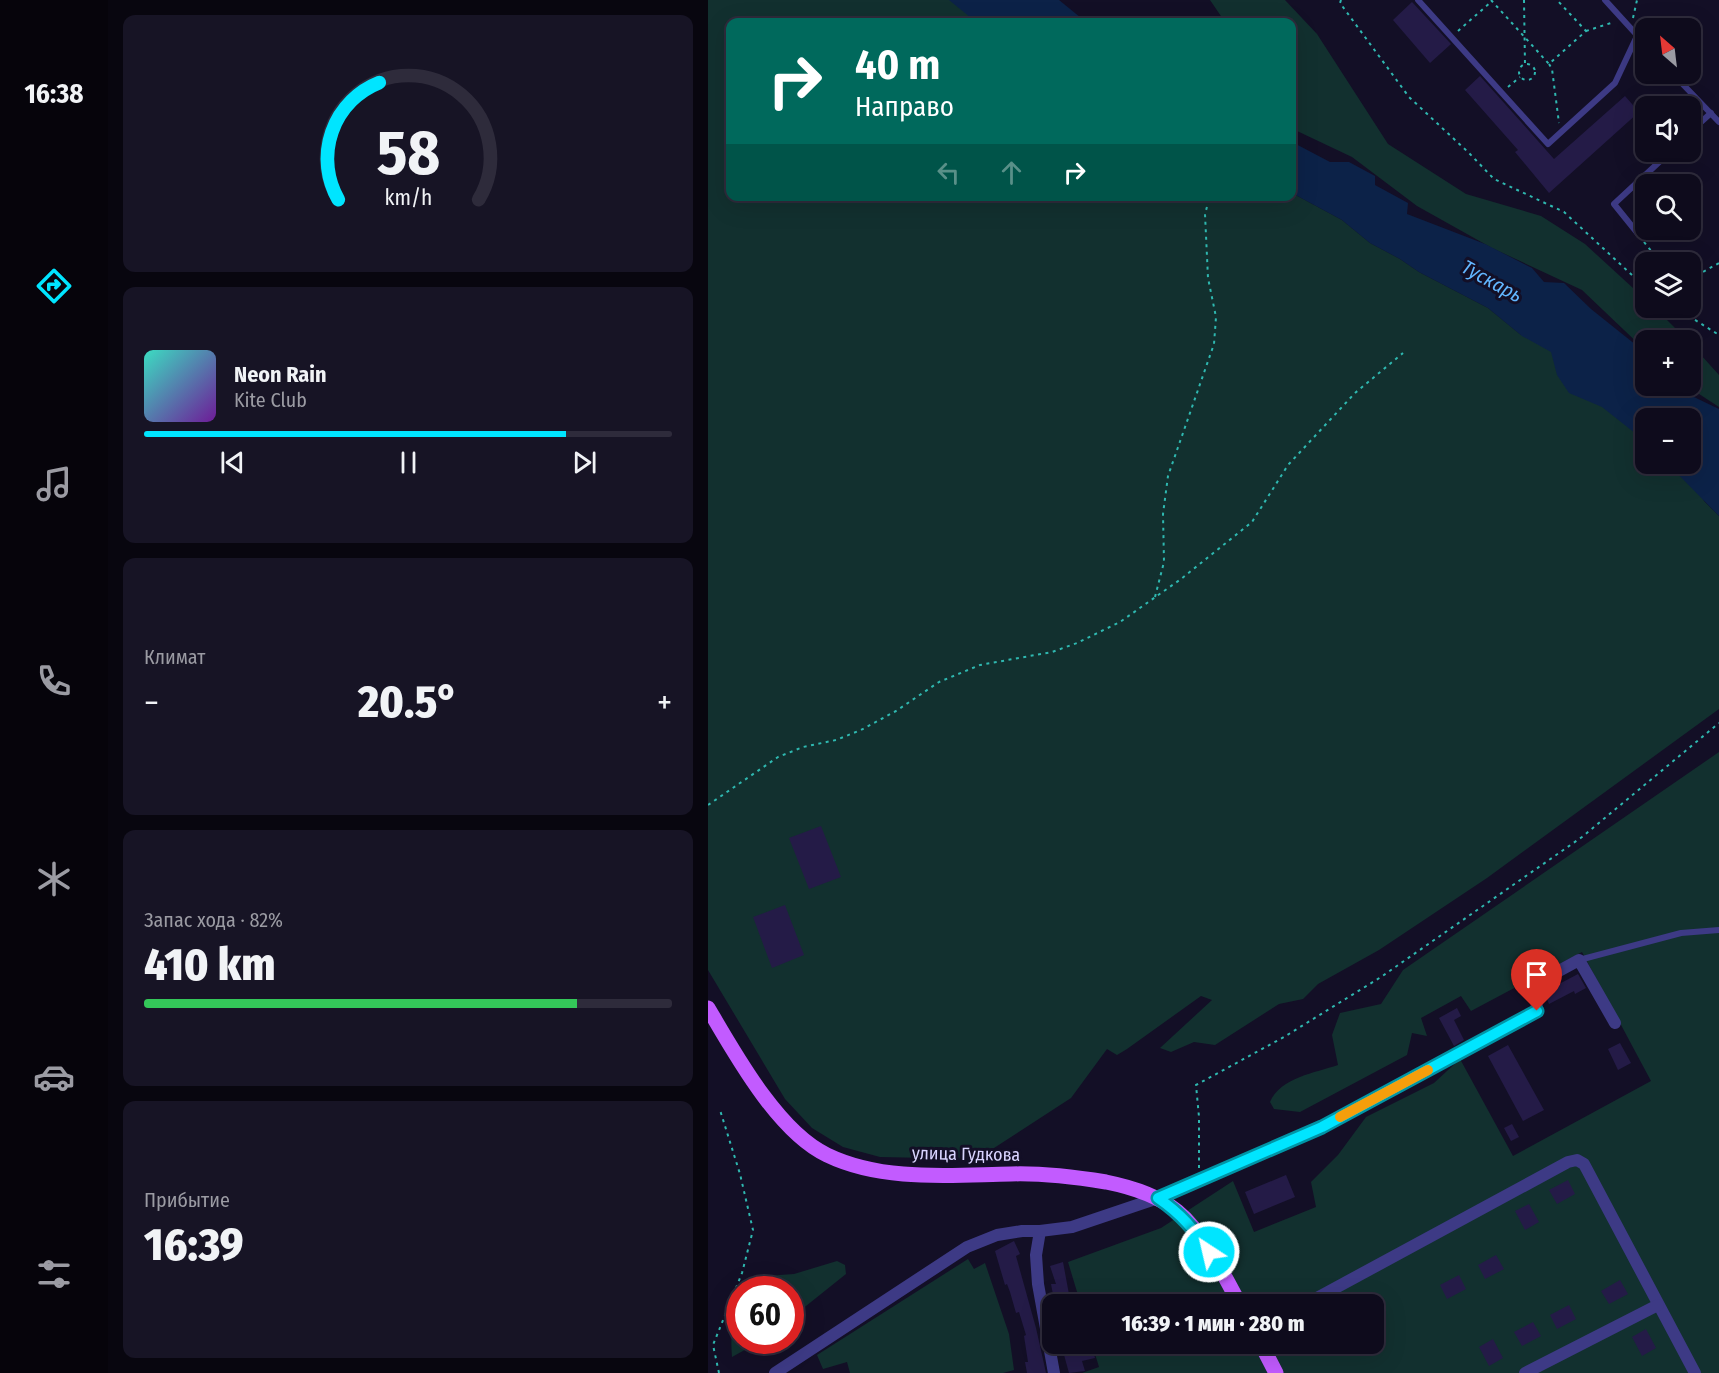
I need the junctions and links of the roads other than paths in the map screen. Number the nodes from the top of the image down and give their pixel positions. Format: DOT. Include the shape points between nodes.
graph roads {
  1 [pos="1418,0"];
  2 [pos="1605,0"];
  3 [pos="1635,35"];
  4 [pos="1635,38"];
  5 [pos="1683,84"];
  6 [pos="1711,113"];
  7 [pos="1701,122"];
  8 [pos="1719,122"];
  9 [pos="1659,162"];
  10 [pos="1646,174"];
  11 [pos="1635,184"];
  12 [pos="1635,231"];
  13 [pos="1719,930"];
  14 [pos="1579,960"];
  15 [pos="708,1008"];
  16 [pos="1615,1023"];
  17 [pos="1158,1198"];
  18 [pos="1040,1231"];
  19 [pos="1233,1294"];
  20 [pos="1324,1294"];
  21 [pos="1658,1305"];
  22 [pos="1266,1354"];
  23 [pos="775,1373"];
  24 [pos="1054,1373"];
  25 [pos="1276,1373"];
  26 [pos="1524,1373"];
  27 [pos="1695,1373"];
  1 -- 4 [label="lane" via="1548,144 1615,84"];
  2 -- 3 [label="lane"];
  5 -- 6 [label="lane"];
  6 -- 7 [label="lane"];
  6 -- 8 [label="lane"];
  9 -- 10 [label="lane"];
  11 -- 12 [label="lane" via="1614,204"];
  13 -- 14 [label="lane" via="1681,933"];
  14 -- 16 [label="street"];
  14 -- 17 [label="street" via="1535,984 1537,1011 1322,1127"];
  15 -- 17 [label="main road, улица Гудкова" via="736,1056 787,1124 826,1155 885,1172 1078,1178 1133,1188"];
  17 -- 18 [label="street" via="1072,1227"];
  17 -- 19 [label="main road, улица Гудкова" via="1197,1233"];
  18 -- 23 [label="street" via="998,1235 967,1247"];
  18 -- 24 [label="street" via="1036,1255 1038,1284"];
  20 -- 21 [label="street" via="1577,1160 1584,1164"];
  21 -- 26 [label="street"];
  21 -- 27 [label="street"];
  22 -- 25 [label="main road"];
}
